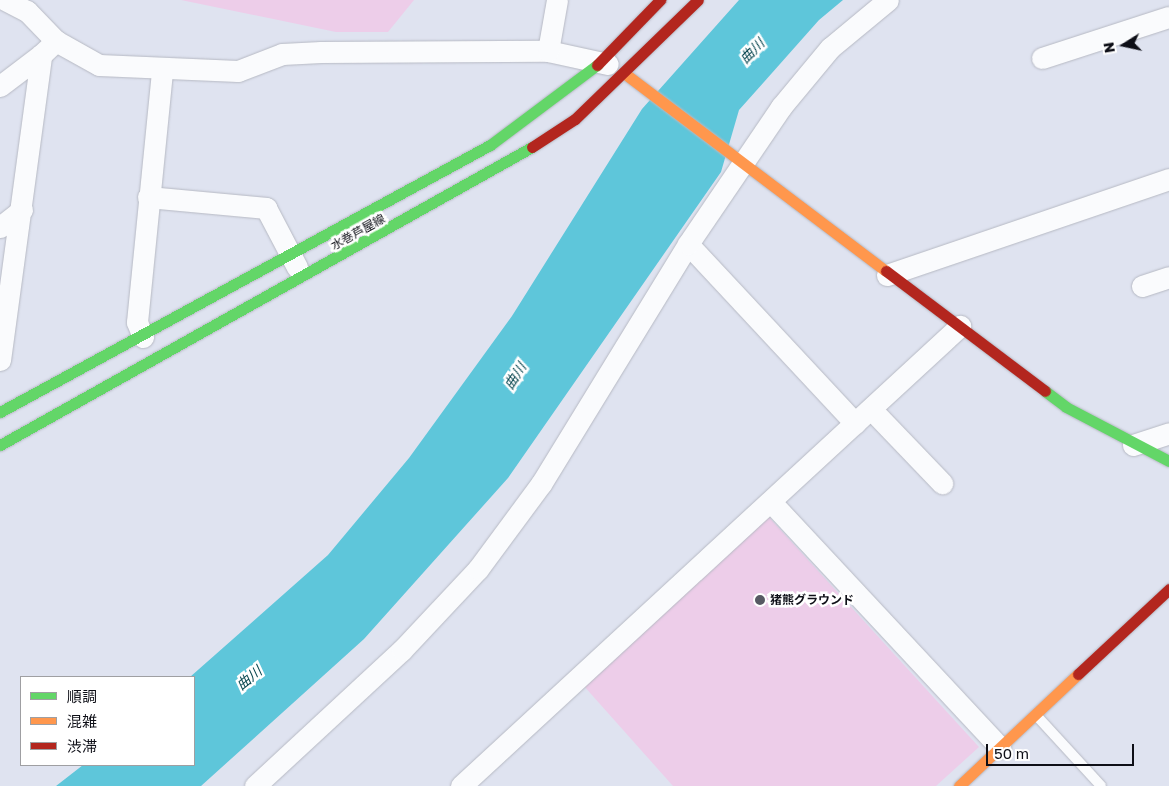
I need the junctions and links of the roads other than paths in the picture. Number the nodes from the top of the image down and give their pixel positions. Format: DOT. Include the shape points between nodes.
graph roads {
  1 [pos="5,0"];
  2 [pos="557,0"];
  3 [pos="660,0"];
  4 [pos="698,0"];
  5 [pos="888,0"];
  6 [pos="1167,12"];
  7 [pos="49,48"];
  8 [pos="548,51"];
  9 [pos="1042,58"];
  10 [pos="602,61"];
  11 [pos="162,71"];
  12 [pos="624,73"];
  13 [pos="0,86"];
  14 [pos="738,160"];
  15 [pos="1169,179"];
  16 [pos="148,197"];
  17 [pos="22,210"];
  18 [pos="0,227"];
  19 [pos="688,244"];
  20 [pos="289,253"];
  21 [pos="887,275"];
  22 [pos="1169,277"];
  23 [pos="303,278"];
  24 [pos="1142,286"];
  25 [pos="960,326"];
  26 [pos="143,337"];
  27 [pos="0,360"];
  28 [pos="0,412"];
  29 [pos="863,416"];
  30 [pos="1169,433"];
  31 [pos="4,437"];
  32 [pos="1133,445"];
  33 [pos="1169,461"];
  34 [pos="942,482"];
  35 [pos="771,502"];
  36 [pos="1169,589"];
  37 [pos="1036,714"];
  38 [pos="1000,748"];
  39 [pos="263,784"];
  40 [pos="461,786"];
  41 [pos="958,786"];
  42 [pos="1100,786"];
  1 -- 7 [label="street" via="27,11"];
  2 -- 8 [label="street"];
  3 -- 10 [label="main road, 水巻芦屋線"];
  4 -- 12 [label="main road, 水巻芦屋線"];
  5 -- 14 [label="street" via="830,48"];
  6 -- 9 [label="street"];
  7 -- 11 [label="street" via="99,66"];
  7 -- 13 [label="street"];
  7 -- 17 [label="street"];
  8 -- 10 [label="street"];
  8 -- 11 [label="street" via="282,54 238,71"];
  10 -- 12 [label="street"];
  10 -- 20 [label="main road, 水巻芦屋線" via="490,145"];
  11 -- 16 [label="street"];
  12 -- 14 [label="main road"];
  12 -- 23 [label="main road, 水巻芦屋線" via="575,119 501,168"];
  14 -- 19 [label="street"];
  14 -- 21 [label="main road"];
  15 -- 21 [label="street"];
  16 -- 20 [label="street" via="266,208"];
  16 -- 26 [label="street" via="138,322"];
  17 -- 18 [label="street"];
  17 -- 27 [label="street"];
  19 -- 29 [label="street"];
  19 -- 39 [label="street" via="541,484 478,569 402,650"];
  20 -- 23 [label="street"];
  20 -- 26 [label="main road, 水巻芦屋線"];
  21 -- 25 [label="main road"];
  22 -- 24 [label="street"];
  23 -- 31 [label="main road, 水巻芦屋線"];
  25 -- 29 [label="street"];
  25 -- 32 [label="main road" via="1066,407"];
  26 -- 28 [label="main road, 水巻芦屋線"];
  29 -- 34 [label="street"];
  29 -- 35 [label="street"];
  30 -- 32 [label="street"];
  32 -- 33 [label="main road"];
  35 -- 38 [label="street"];
  35 -- 40 [label="street"];
  36 -- 37 [label="main road"];
  37 -- 38 [label="main road"];
  37 -- 42 [label="lane"];
  38 -- 41 [label="main road"];
}
